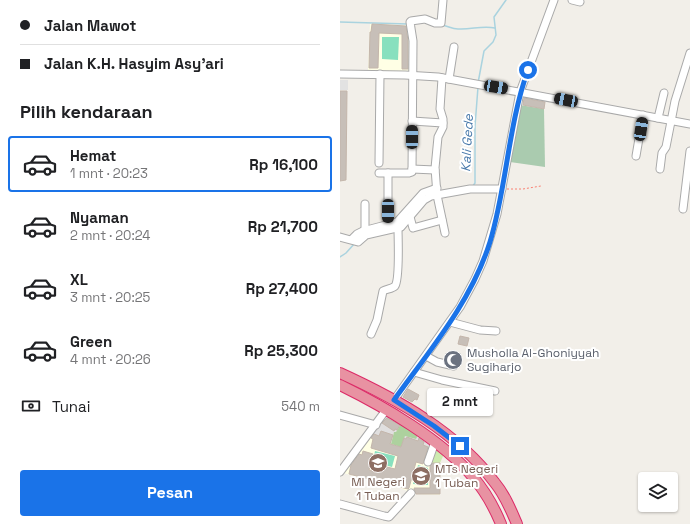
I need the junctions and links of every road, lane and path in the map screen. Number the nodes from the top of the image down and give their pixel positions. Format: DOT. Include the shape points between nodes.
graph roads {
  1 [pos="443,0"];
  2 [pos="554,0"];
  3 [pos="454,47"];
  4 [pos="690,53"];
  5 [pos="340,74"];
  6 [pos="380,74"];
  7 [pos="412,75"];
  8 [pos="446,79"];
  9 [pos="520,92"];
  10 [pos="664,93"];
  11 [pos="643,115"];
  12 [pos="658,118"];
  13 [pos="672,120"];
  14 [pos="412,121"];
  15 [pos="443,123"];
  16 [pos="690,124"];
  17 [pos="690,151"];
  18 [pos="636,156"];
  19 [pos="379,163"];
  20 [pos="412,169"];
  21 [pos="660,169"];
  22 [pos="435,170"];
  23 [pos="378,173"];
  24 [pos="388,173"];
  25 [pos="540,186"];
  26 [pos="502,189"];
  27 [pos="437,191"];
  28 [pos="365,204"];
  29 [pos="683,209"];
  30 [pos="410,218"];
  31 [pos="442,220"];
  32 [pos="388,224"];
  33 [pos="398,228"];
  34 [pos="365,230"];
  35 [pos="445,233"];
  36 [pos="340,237"];
  37 [pos="354,240"];
  38 [pos="450,322"];
  39 [pos="496,331"];
  40 [pos="371,334"];
  41 [pos="426,356"];
  42 [pos="454,366"];
  43 [pos="414,372"];
  44 [pos="340,373"];
  45 [pos="340,385"];
  46 [pos="495,392"];
  47 [pos="394,400"];
  48 [pos="386,410"];
  49 [pos="340,415"];
  50 [pos="376,425"];
  51 [pos="435,442"];
  52 [pos="428,462"];
  53 [pos="340,472"];
  54 [pos="411,493"];
  55 [pos="340,504"];
  56 [pos="501,524"];
  57 [pos="517,524"];
  1 -- 7 [label="street" via="442,23 424,19 411,21"];
  2 -- 9 [label="street"];
  3 -- 8 [label="street"];
  4 -- 13 [label="street" via="675,101"];
  5 -- 6 [label="street"];
  6 -- 7 [label="street"];
  6 -- 19 [label="street"];
  7 -- 8 [label="street"];
  7 -- 14 [label="street"];
  8 -- 9 [label="street"];
  8 -- 15 [label="street" via="440,110"];
  9 -- 11 [label="street"];
  9 -- 26 [label="street"];
  10 -- 12 [label="street"];
  11 -- 12 [label="street"];
  11 -- 18 [label="street"];
  12 -- 13 [label="street"];
  13 -- 16 [label="street"];
  13 -- 21 [label="street"];
  14 -- 15 [label="street"];
  14 -- 20 [label="street"];
  15 -- 22 [label="street" via="438,138"];
  17 -- 29 [label="street"];
  20 -- 22 [label="street"];
  20 -- 24 [label="street" via="410,173"];
  22 -- 27 [label="street"];
  23 -- 24 [label="street"];
  24 -- 32 [label="street"];
  25 -- 26 [label="path"];
  26 -- 27 [label="street"];
  26 -- 38 [label="street" via="495,224 483,261 471,288"];
  27 -- 30 [label="street" via="425,200"];
  27 -- 31 [label="street"];
  27 -- 32 [label="street" via="423,193 400,220"];
  28 -- 34 [label="street"];
  30 -- 31 [label="street" via="413,228"];
  30 -- 33 [label="street"];
  31 -- 35 [label="street"];
  32 -- 34 [label="street"];
  33 -- 37 [label="street" via="367,235 359,242"];
  33 -- 40 [label="street" via="396,283 394,287 383,291 377,320"];
  34 -- 37 [label="street" via="356,234"];
  36 -- 37 [label="street"];
  38 -- 39 [label="street" via="480,330"];
  38 -- 41 [label="street"];
  41 -- 42 [label="street" via="436,362"];
  41 -- 43 [label="street"];
  43 -- 46 [label="street"];
  43 -- 47 [label="street"];
  44 -- 47 [label="highway"];
  45 -- 48 [label="highway"];
  47 -- 57 [label="highway" via="434,426 476,461 499,488"];
  48 -- 50 [label="street"];
  48 -- 51 [label="highway"];
  49 -- 50 [label="street"];
  50 -- 53 [label="street"];
  51 -- 52 [label="street"];
  51 -- 56 [label="highway" via="473,477"];
  54 -- 55 [label="street" via="388,517"];
}
